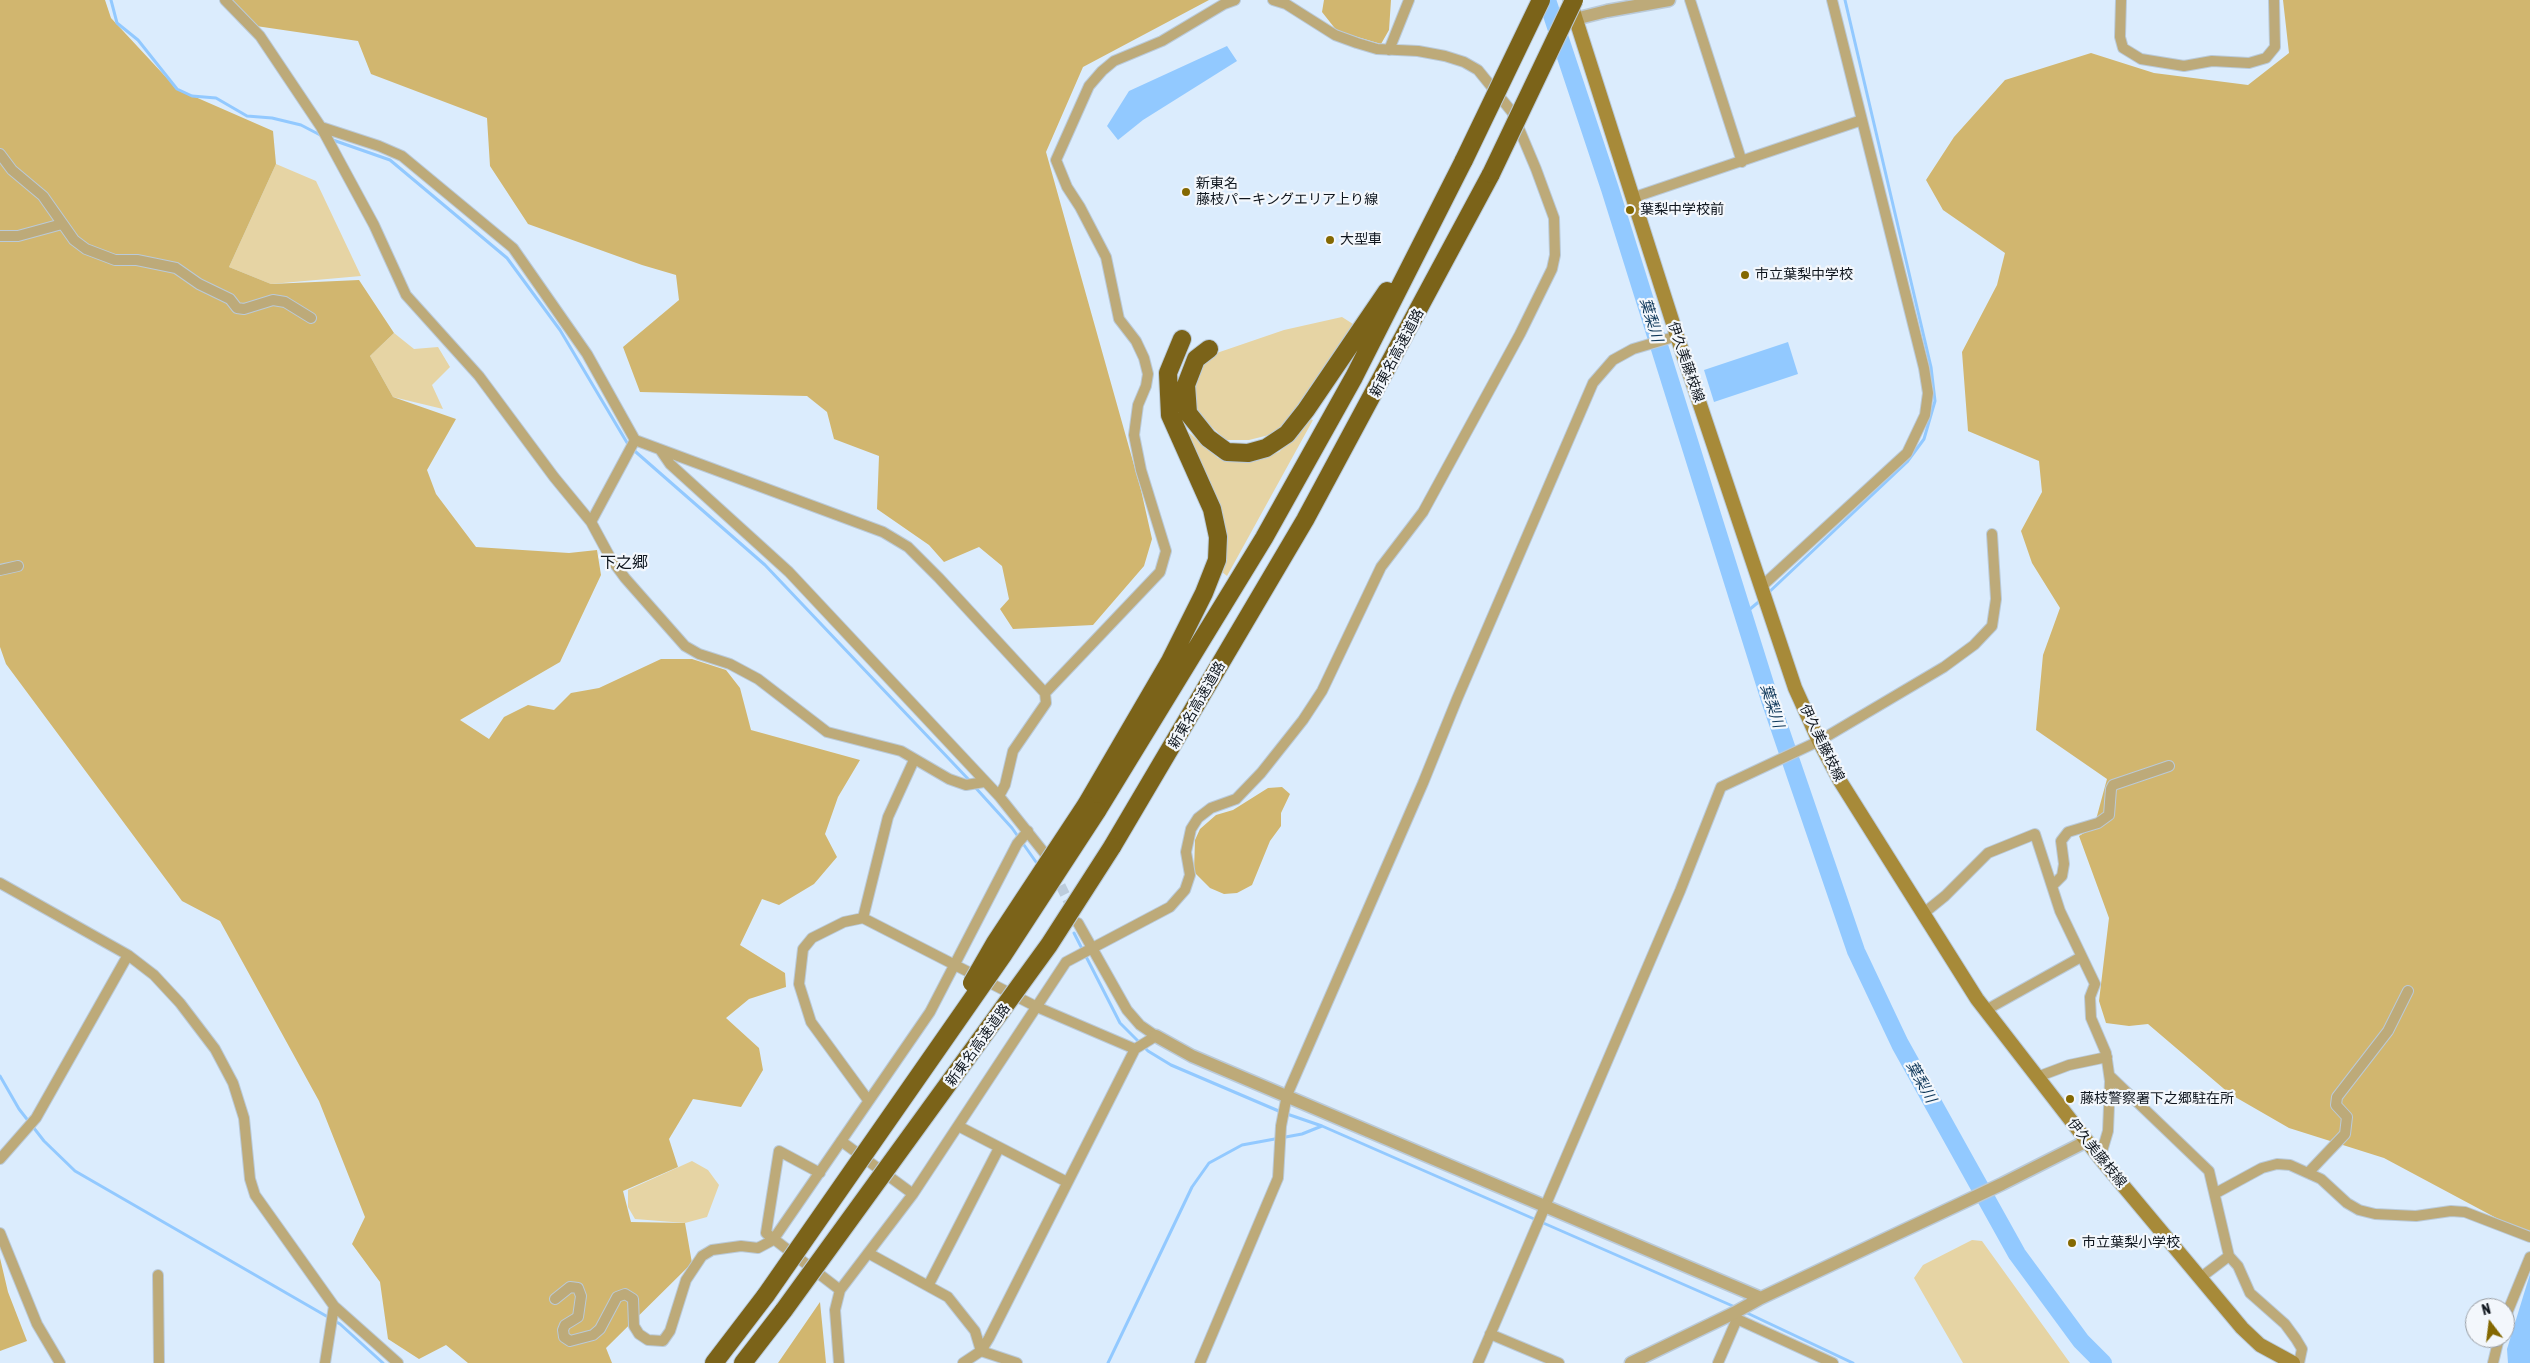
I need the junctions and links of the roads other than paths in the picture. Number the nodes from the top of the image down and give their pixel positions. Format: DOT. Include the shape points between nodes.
graph roads {
  1 [pos="225,0"];
  2 [pos="1235,0"];
  3 [pos="1273,0"];
  4 [pos="1409,0"];
  5 [pos="1541,0"];
  6 [pos="1570,0"];
  7 [pos="1574,0"];
  8 [pos="1669,0"];
  9 [pos="1690,0"];
  10 [pos="1832,0"];
  11 [pos="2120,0"];
  12 [pos="2274,0"];
  13 [pos="1610,5"];
  14 [pos="1575,19"];
  15 [pos="1389,50"];
  16 [pos="1862,120"];
  17 [pos="321,127"];
  18 [pos="0,154"];
  19 [pos="1742,162"];
  20 [pos="1632,198"];
  21 [pos="62,224"];
  22 [pos="0,236"];
  23 [pos="1424,237"];
  24 [pos="311,318"];
  25 [pos="1677,336"];
  26 [pos="1182,339"];
  27 [pos="1209,350"];
  28 [pos="635,440"];
  29 [pos="661,450"];
  30 [pos="590,522"];
  31 [pos="1992,534"];
  32 [pos="18,566"];
  33 [pos="0,570"];
  34 [pos="1761,587"];
  35 [pos="1045,693"];
  36 [pos="1814,743"];
  37 [pos="914,760"];
  38 [pos="2169,766"];
  39 [pos="984,782"];
  40 [pos="999,796"];
  41 [pos="1091,808"];
  42 [pos="1028,831"];
  43 [pos="1046,855"];
  44 [pos="0,883"];
  45 [pos="2052,886"];
  46 [pos="1924,913"];
  47 [pos="863,918"];
  48 [pos="1078,923"];
  49 [pos="1092,948"];
  50 [pos="128,955"];
  51 [pos="2081,957"];
  52 [pos="955,965"];
  53 [pos="2408,991"];
  54 [pos="1038,1007"];
  55 [pos="1986,1010"];
  56 [pos="1156,1036"];
  57 [pos="1135,1049"];
  58 [pos="2107,1057"];
  59 [pos="2110,1076"];
  60 [pos="2037,1077"];
  61 [pos="1287,1095"];
  62 [pos="868,1100"];
  63 [pos="960,1127"];
  64 [pos="841,1141"];
  65 [pos="2087,1141"];
  66 [pos="999,1148"];
  67 [pos="2100,1158"];
  68 [pos="0,1159"];
  69 [pos="820,1173"];
  70 [pos="2308,1173"];
  71 [pos="1067,1182"];
  72 [pos="2216,1193"];
  73 [pos="913,1194"];
  74 [pos="1544,1204"];
  75 [pos="0,1233"];
  76 [pos="2530,1238"];
  77 [pos="772,1240"];
  78 [pos="868,1253"];
  79 [pos="2229,1256"];
  80 [pos="2530,1257"];
  81 [pos="158,1275"];
  82 [pos="2200,1278"];
  83 [pos="928,1286"];
  84 [pos="840,1290"];
  85 [pos="1761,1298"];
  86 [pos="2513,1298"];
  87 [pos="554,1299"];
  88 [pos="334,1309"];
  89 [pos="1736,1316"];
  90 [pos="1490,1334"];
  91 [pos="2497,1348"];
  92 [pos="981,1351"];
  93 [pos="60,1363"];
  94 [pos="159,1363"];
  95 [pos="325,1363"];
  96 [pos="398,1363"];
  97 [pos="714,1363"];
  98 [pos="742,1363"];
  99 [pos="839,1363"];
  100 [pos="963,1363"];
  101 [pos="1017,1363"];
  102 [pos="1200,1363"];
  103 [pos="1478,1363"];
  104 [pos="1559,1363"];
  105 [pos="1631,1363"];
  106 [pos="1718,1363"];
  107 [pos="1833,1363"];
  108 [pos="2293,1363"];
  109 [pos="2299,1363"];
  110 [pos="2493,1363"];
  1 -- 17 [label="street" via="260,36"];
  2 -- 35 [label="street" via="1162,42 1114,61 1102,71 1089,86 1056,160 1067,188 1106,258 1119,319 1144,358 1148,374 1137,410 1134,435 1141,470 1166,551 1160,572"];
  3 -- 15 [label="street" via="1286,4 1336,35"];
  4 -- 15 [label="street"];
  5 -- 23 [label="highway, 新東名高速道路, bridge"];
  6 -- 14 [label="main road, 伊久美藤枝線"];
  7 -- 98 [label="highway, 新東名高速道路, bridge" via="1491,174 1305,520 1112,847 1038,961"];
  8 -- 13 [label="street"];
  9 -- 19 [label="street"];
  10 -- 16 [label="street"];
  11 -- 12 [label="street" via="2123,48 2141,59 2184,66 2212,61 2249,63 2266,58 2275,47"];
  13 -- 14 [label="street"];
  14 -- 20 [label="main road, 伊久美藤枝線"];
  15 -- 49 [label="street" via="1418,51 1464,62 1478,70 1493,86 1512,112 1527,144 1554,218 1552,269 1423,512 1381,567 1322,690 1303,720 1236,800 1211,808 1198,818 1187,841 1190,875 1177,902"];
  16 -- 19 [label="street"];
  16 -- 34 [label="street" via="1924,368 1928,393 1925,414 1907,453"];
  17 -- 28 [label="street" via="402,156 513,248 587,354"];
  17 -- 30 [label="street" via="374,225 406,296 479,376"];
  18 -- 21 [label="street" via="12,170 44,196"];
  19 -- 20 [label="street"];
  20 -- 25 [label="main road, 伊久美藤枝線"];
  21 -- 22 [label="street" via="18,236"];
  21 -- 24 [label="street" via="74,240 104,258 176,268 230,299 237,308 274,300 285,302"];
  23 -- 27 [label="highway" via="1306,410 1287,434 1266,448 1248,453 1227,452 1208,438 1188,413 1186,385 1196,359"];
  23 -- 41 [label="highway, 新東名高速道路" via="1354,377 1264,538"];
  25 -- 34 [label="main road, 伊久美藤枝線"];
  25 -- 61 [label="street" via="1633,349 1613,360 1593,383"];
  26 -- 41 [label="highway" via="1168,373 1170,415 1212,508 1218,537 1217,560 1170,661"];
  28 -- 29 [label="street"];
  28 -- 30 [label="street"];
  29 -- 35 [label="street" via="854,520 908,547"];
  29 -- 39 [label="street" via="670,464 789,572"];
  30 -- 37 [label="street" via="620,572 685,646 758,679 827,732 900,751"];
  31 -- 36 [label="street" via="1996,599 1992,626 1944,668"];
  32 -- 33 [label="street"];
  34 -- 36 [label="main road, 伊久美藤枝線"];
  35 -- 40 [label="street" via="1046,703 1013,751"];
  36 -- 46 [label="main road, 伊久美藤枝線"];
  36 -- 74 [label="street" via="1721,787 1680,891"];
  37 -- 39 [label="street" via="966,785"];
  37 -- 47 [label="street" via="888,817"];
  38 -- 45 [label="street" via="2113,785 2109,815 2098,823 2068,832 2061,842 2062,876"];
  39 -- 40 [label="street"];
  40 -- 42 [label="street"];
  41 -- 97 [label="highway, 新東名高速道路, bridge" via="1004,955 766,1295"];
  42 -- 43 [label="street"];
  42 -- 52 [label="street" via="1017,844"];
  44 -- 50 [label="street"];
  45 -- 46 [label="street" via="2035,834 1988,854"];
  45 -- 51 [label="street"];
  46 -- 55 [label="main road, 伊久美藤枝線"];
  47 -- 52 [label="street"];
  47 -- 62 [label="street" via="844,922 812,938 803,949 800,984 811,1022"];
  48 -- 49 [label="street"];
  49 -- 54 [label="street" via="1066,962"];
  49 -- 56 [label="street" via="1127,1010"];
  50 -- 68 [label="street" via="36,1118"];
  50 -- 88 [label="street" via="154,975 180,1003 215,1050 233,1083 244,1118 250,1179 255,1194"];
  51 -- 55 [label="street"];
  51 -- 58 [label="street" via="2095,984 2090,997 2091,1018"];
  52 -- 54 [label="street"];
  52 -- 62 [label="street" via="930,1012"];
  53 -- 70 [label="street" via="2388,1031 2337,1097 2336,1105 2347,1117 2345,1134"];
  54 -- 57 [label="street"];
  54 -- 63 [label="street"];
  55 -- 60 [label="main road, 伊久美藤枝線"];
  56 -- 57 [label="street"];
  56 -- 61 [label="street" via="1192,1056"];
  57 -- 71 [label="street"];
  58 -- 59 [label="street"];
  58 -- 60 [label="street" via="2069,1065"];
  59 -- 67 [label="street" via="2108,1131"];
  59 -- 72 [label="street" via="2209,1171"];
  60 -- 65 [label="main road, 伊久美藤枝線"];
  61 -- 74 [label="street"];
  61 -- 102 [label="street" via="1281,1126 1278,1178"];
  62 -- 64 [label="street"];
  63 -- 66 [label="street"];
  63 -- 73 [label="street"];
  64 -- 69 [label="street"];
  64 -- 73 [label="street"];
  65 -- 67 [label="main road, 伊久美藤枝線"];
  65 -- 85 [label="street"];
  66 -- 71 [label="street"];
  66 -- 83 [label="street"];
  67 -- 82 [label="main road, 伊久美藤枝線"];
  69 -- 77 [label="street"];
  69 -- 77 [label="street" via="779,1151 766,1233"];
  70 -- 72 [label="street" via="2290,1165 2277,1164 2262,1168"];
  70 -- 76 [label="street" via="2321,1178 2359,1210 2416,1216 2465,1212"];
  71 -- 92 [label="street"];
  72 -- 79 [label="street"];
  73 -- 78 [label="street"];
  74 -- 85 [label="street"];
  74 -- 90 [label="street"];
  75 -- 93 [label="street" via="38,1324"];
  77 -- 84 [label="street"];
  77 -- 87 [label="street" via="758,1248 741,1246 712,1250 702,1256 686,1280 670,1331 663,1341 648,1340 639,1334 634,1326 633,1299 625,1294 617,1297 600,1329 593,1335 570,1342 564,1337 563,1330 578,1317 582,1296 578,1288 570,1287"];
  78 -- 83 [label="street"];
  78 -- 84 [label="street"];
  79 -- 82 [label="street"];
  79 -- 109 [label="street" via="2238,1266 2250,1293 2285,1324 2296,1339 2302,1349"];
  80 -- 86 [label="street"];
  81 -- 94 [label="street"];
  82 -- 108 [label="main road, 伊久美藤枝線" via="2260,1345"];
  83 -- 92 [label="street" via="948,1297 958,1308 975,1331"];
  84 -- 99 [label="street" via="835,1310"];
  85 -- 89 [label="street"];
  88 -- 95 [label="street"];
  88 -- 96 [label="street"];
  89 -- 105 [label="street"];
  89 -- 106 [label="street"];
  89 -- 107 [label="street"];
  90 -- 103 [label="street"];
  90 -- 104 [label="street"];
  91 -- 110 [label="street"];
  92 -- 100 [label="street"];
  92 -- 101 [label="street"];
}
